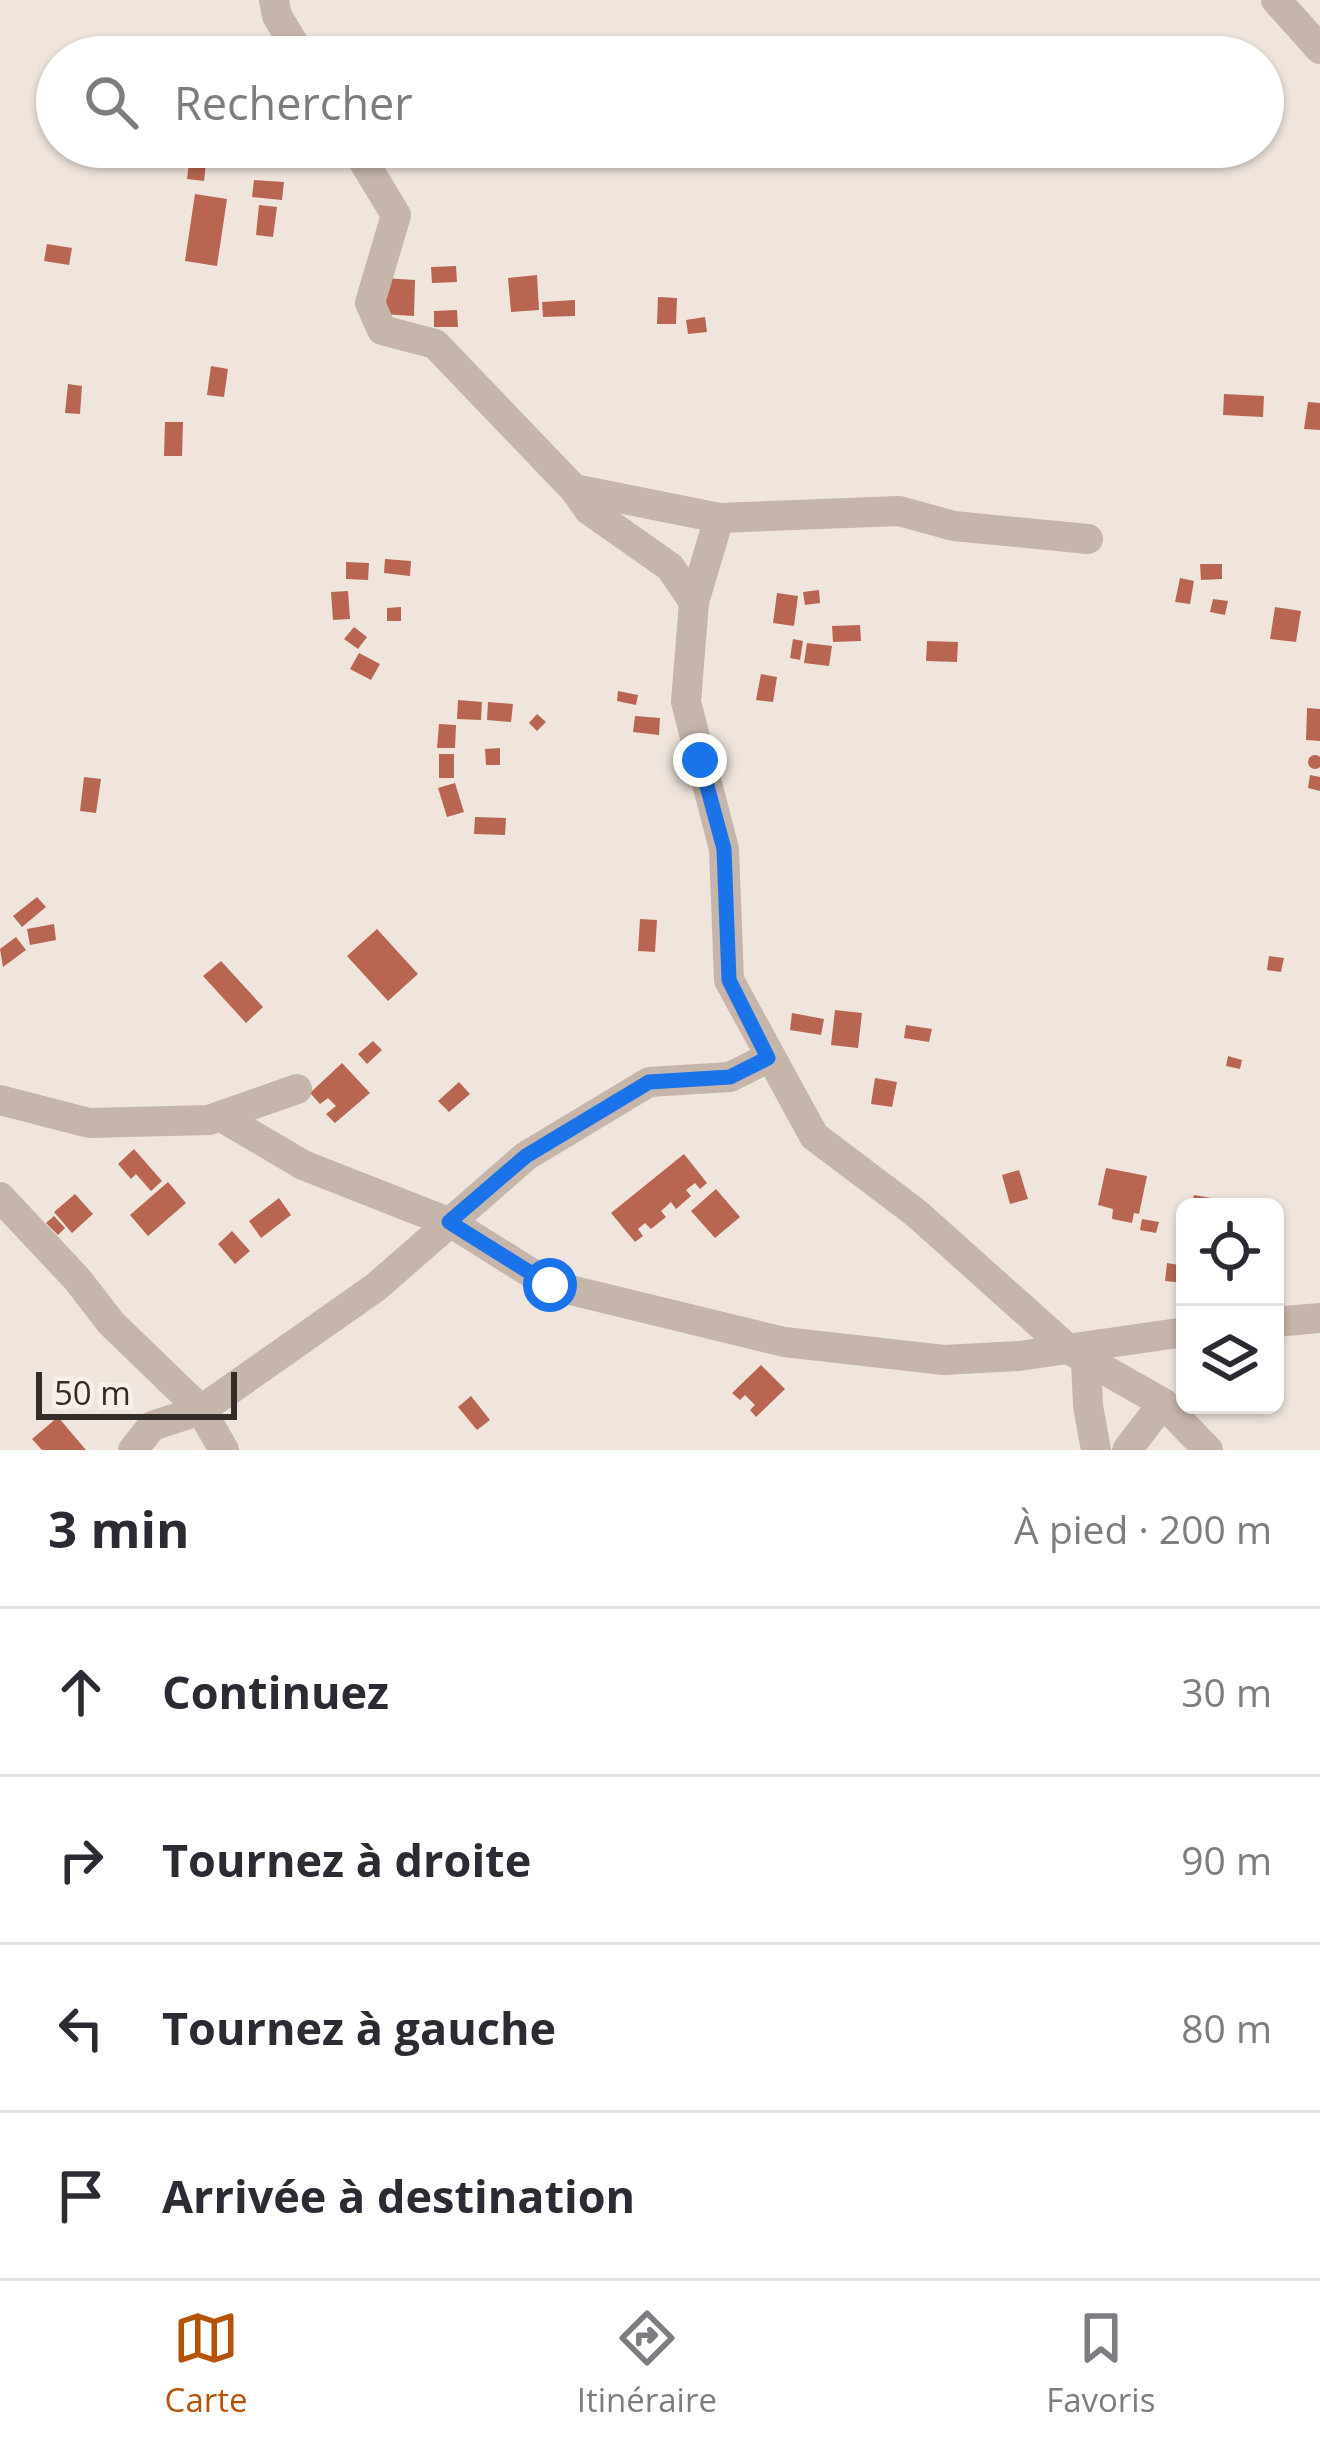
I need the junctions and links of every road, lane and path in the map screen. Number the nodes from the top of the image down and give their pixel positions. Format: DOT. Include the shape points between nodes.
graph roads {
  1 [pos="274,0"];
  2 [pos="1276,0"];
  3 [pos="290,36"];
  4 [pos="1320,49"];
  5 [pos="368,168"];
  6 [pos="574,489"];
  7 [pos="719,518"];
  8 [pos="1088,539"];
  9 [pos="694,602"];
  10 [pos="768,1058"];
  11 [pos="297,1089"];
  12 [pos="0,1100"];
  13 [pos="220,1116"];
  14 [pos="0,1197"];
  15 [pos="449,1222"];
  16 [pos="1320,1318"];
  17 [pos="1284,1321"];
  18 [pos="1176,1334"];
  19 [pos="1077,1354"];
  20 [pos="1163,1403"];
  21 [pos="201,1410"];
  22 [pos="133,1450"];
  23 [pos="224,1450"];
  24 [pos="1096,1450"];
  25 [pos="1126,1450"];
  26 [pos="1208,1450"];
  1 -- 3 [label="street"];
  2 -- 4 [label="street"];
  5 -- 6 [label="street" via="396,215 370,304 382,330 435,344"];
  6 -- 7 [label="street"];
  6 -- 9 [label="street" via="589,510 670,566"];
  7 -- 8 [label="street" via="898,511 954,526"];
  7 -- 9 [label="street"];
  9 -- 10 [label="street" via="686,702 724,849 729,980"];
  10 -- 15 [label="street" via="730,1077 649,1082 526,1156"];
  10 -- 19 [label="street" via="814,1136"];
  11 -- 13 [label="street"];
  12 -- 13 [label="street" via="89,1123"];
  13 -- 15 [label="street" via="303,1165"];
  14 -- 21 [label="street"];
  15 -- 19 [label="street" via="550,1285 784,1342 944,1360"];
  15 -- 21 [label="street" via="376,1287"];
  16 -- 17 [label="street"];
  18 -- 19 [label="street"];
  19 -- 20 [label="street"];
  19 -- 24 [label="street"];
  20 -- 25 [label="street"];
  20 -- 26 [label="street"];
  21 -- 22 [label="street" via="152,1426"];
  21 -- 23 [label="street"];
}
